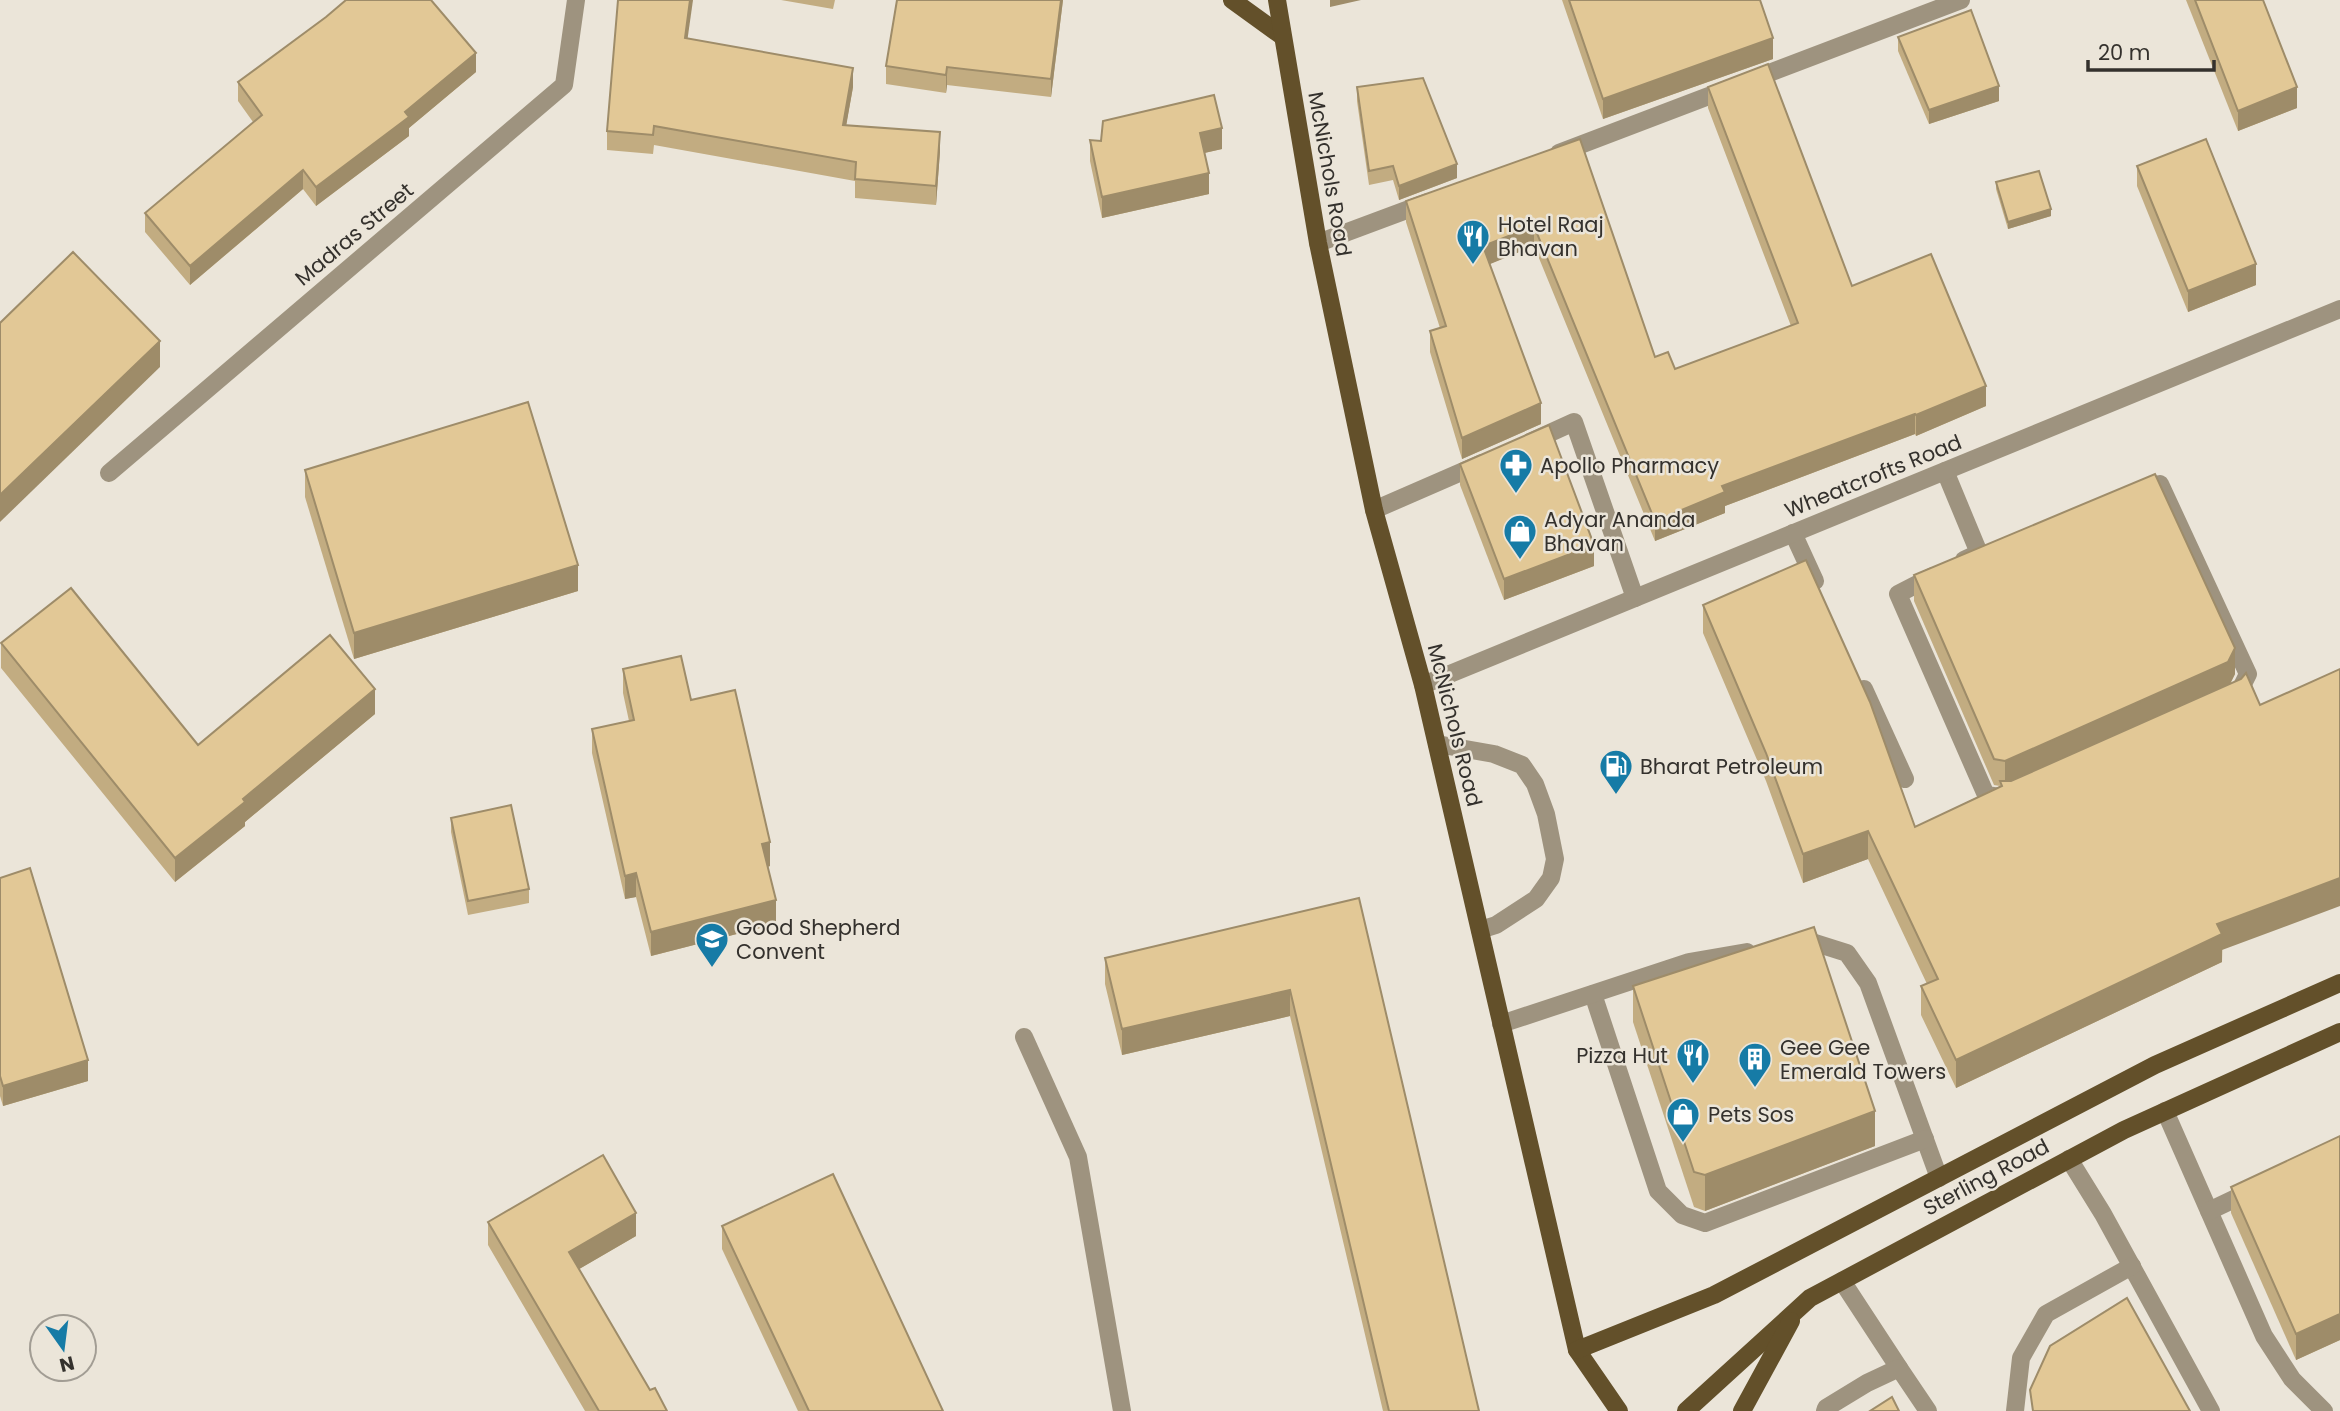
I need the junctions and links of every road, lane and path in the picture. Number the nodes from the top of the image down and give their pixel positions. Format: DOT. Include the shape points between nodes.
graph roads {
  1 [pos="576,0"];
  2 [pos="1232,0"];
  3 [pos="1277,0"];
  4 [pos="1961,0"];
  5 [pos="1282,36"];
  6 [pos="1536,162"];
  7 [pos="1446,195"];
  8 [pos="1318,243"];
  9 [pos="2340,309"];
  10 [pos="1945,471"];
  11 [pos="109,472"];
  12 [pos="2122,499"];
  13 [pos="1374,510"];
  14 [pos="1793,533"];
  15 [pos="1821,595"];
  16 [pos="1635,598"];
  17 [pos="1854,668"];
  18 [pos="1423,685"];
  19 [pos="2224,703"];
  20 [pos="1437,744"];
  21 [pos="1905,779"];
  22 [pos="2018,794"];
  23 [pos="1480,930"];
  24 [pos="2340,983"];
  25 [pos="1593,994"];
  26 [pos="1501,1024"];
  27 [pos="2340,1032"];
  28 [pos="1024,1037"];
  29 [pos="2165,1111"];
  30 [pos="1927,1146"];
  31 [pos="2069,1159"];
  32 [pos="1939,1178"];
  33 [pos="2269,1183"];
  34 [pos="2209,1211"];
  35 [pos="2132,1266"];
  36 [pos="1842,1281"];
  37 [pos="1799,1306"];
  38 [pos="1577,1350"];
  39 [pos="1899,1368"];
  40 [pos="1122,1411"];
  41 [pos="1619,1411"];
  42 [pos="1686,1411"];
  43 [pos="1742,1411"];
  44 [pos="1825,1411"];
  45 [pos="1928,1411"];
  46 [pos="2015,1411"];
  47 [pos="2211,1411"];
  48 [pos="2324,1411"];
  1 -- 11 [label="street, Madras Street" via="564,85"];
  2 -- 5 [label="main road"];
  3 -- 5 [label="main road, McNichols Road"];
  4 -- 6 [label="street"];
  5 -- 8 [label="main road, McNichols Road"];
  7 -- 8 [label="street"];
  8 -- 13 [label="main road, McNichols Road"];
  9 -- 10 [label="street, Wheatcrofts Road"];
  10 -- 14 [label="street, Wheatcrofts Road"];
  10 -- 22 [label="street" via="1986,550 1898,594 1986,795 2006,799"];
  12 -- 19 [label="street" via="2160,484 2248,674 2236,697"];
  13 -- 16 [label="street" via="1574,422"];
  13 -- 18 [label="main road, McNichols Road"];
  14 -- 15 [label="street"];
  14 -- 16 [label="street, Wheatcrofts Road"];
  16 -- 18 [label="street, Wheatcrofts Road"];
  17 -- 21 [label="street"];
  18 -- 20 [label="main road, McNichols Road"];
  20 -- 23 [label="main road, McNichols Road"];
  20 -- 23 [label="street" via="1494,754 1522,765 1546,814 1555,859 1550,878 1536,899"];
  23 -- 26 [label="main road, McNichols Road"];
  24 -- 32 [label="main road, Sterling Road" via="2155,1065"];
  25 -- 26 [label="street"];
  25 -- 30 [label="street" via="1689,962 1809,941 1847,953 1868,983"];
  25 -- 30 [label="street" via="1658,1191 1682,1215 1705,1223"];
  26 -- 38 [label="main road, McNichols Road"];
  27 -- 29 [label="main road, Sterling Road"];
  28 -- 40 [label="street" via="1078,1157"];
  29 -- 31 [label="main road, Sterling Road"];
  29 -- 34 [label="street"];
  30 -- 32 [label="street"];
  31 -- 35 [label="street"];
  31 -- 36 [label="main road, Sterling Road"];
  32 -- 38 [label="main road, Sterling Road" via="1714,1295"];
  33 -- 34 [label="street"];
  34 -- 48 [label="street" via="2264,1336 2292,1379"];
  35 -- 46 [label="street" via="2046,1314 2021,1358"];
  35 -- 47 [label="street"];
  36 -- 37 [label="main road, Sterling Road"];
  36 -- 39 [label="street"];
  37 -- 42 [label="main road, Sterling Road"];
  37 -- 43 [label="main road"];
  38 -- 41 [label="main road, McNichols Road"];
  39 -- 44 [label="street"];
  39 -- 45 [label="street"];
}
